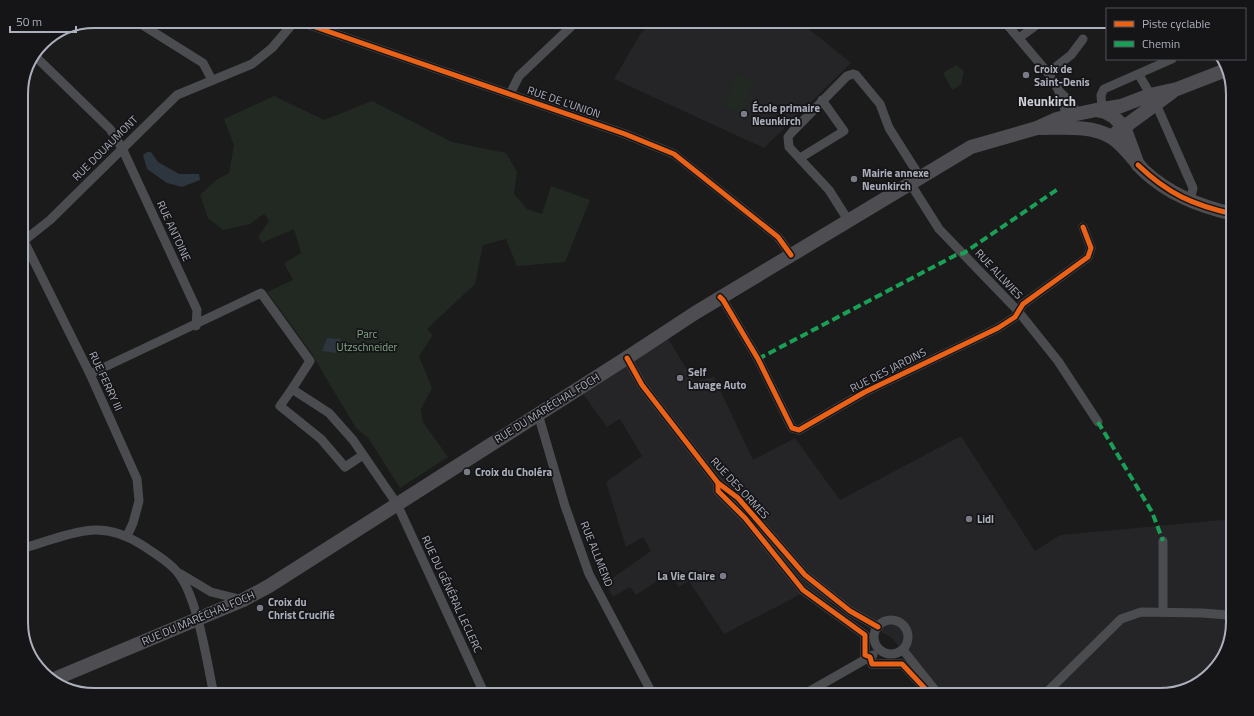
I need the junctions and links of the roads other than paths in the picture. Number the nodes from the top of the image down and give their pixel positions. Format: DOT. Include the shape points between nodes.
graph roads {
  1 [pos="147,28"];
  2 [pos="289,28"];
  3 [pos="318,28"];
  4 [pos="570,28"];
  5 [pos="1010,28"];
  6 [pos="1033,28"];
  7 [pos="1019,38"];
  8 [pos="1083,39"];
  9 [pos="39,59"];
  10 [pos="1170,60"];
  11 [pos="1222,72"];
  12 [pos="1048,73"];
  13 [pos="1139,75"];
  14 [pos="212,80"];
  15 [pos="510,94"];
  16 [pos="822,100"];
  17 [pos="1153,100"];
  18 [pos="1108,110"];
  19 [pos="1072,115"];
  20 [pos="1124,127"];
  21 [pos="1037,128"];
  22 [pos="1076,129"];
  23 [pos="1111,137"];
  24 [pos="122,148"];
  25 [pos="800,158"];
  26 [pos="1138,165"];
  27 [pos="915,180"];
  28 [pos="1190,202"];
  29 [pos="1226,212"];
  30 [pos="848,220"];
  31 [pos="1083,227"];
  32 [pos="28,236"];
  33 [pos="28,250"];
  34 [pos="791,255"];
  35 [pos="720,297"];
  36 [pos="1018,311"];
  37 [pos="196,326"];
  38 [pos="627,358"];
  39 [pos="90,374"];
  40 [pos="292,389"];
  41 [pos="538,414"];
  42 [pos="1098,422"];
  43 [pos="363,455"];
  44 [pos="718,483"];
  45 [pos="397,504"];
  46 [pos="127,536"];
  47 [pos="1163,541"];
  48 [pos="28,547"];
  49 [pos="177,572"];
  50 [pos="243,600"];
  51 [pos="1163,612"];
  52 [pos="1226,615"];
  53 [pos="196,619"];
  54 [pos="878,627"];
  55 [pos="903,650"];
  56 [pos="884,653"];
  57 [pos="870,657"];
  58 [pos="58,677"];
  59 [pos="212,688"];
  60 [pos="482,688"];
  61 [pos="649,688"];
  62 [pos="815,688"];
  63 [pos="924,688"];
  64 [pos="933,688"];
  65 [pos="1051,688"];
  1 -- 14 [label="street" via="203,64"];
  2 -- 14 [label="street, RUE DOUAUMONT" via="272,48 252,64"];
  3 -- 15 [label="street, RUE DE L'UNION"];
  4 -- 15 [label="street" via="519,76"];
  5 -- 7 [label="street"];
  6 -- 7 [label="street"];
  7 -- 12 [label="street"];
  8 -- 12 [label="street" via="1071,55"];
  9 -- 24 [label="street, RUE ANTOINE" via="110,129"];
  10 -- 13 [label="street"];
  11 -- 17 [label="main road"];
  12 -- 19 [label="street" via="1074,108"];
  13 -- 17 [label="street"];
  13 -- 18 [label="street" via="1102,92"];
  14 -- 24 [label="street, RUE DOUAUMONT" via="177,95"];
  15 -- 34 [label="street, RUE DE L'UNION" via="628,135 674,154 778,237"];
  16 -- 25 [label="street" via="788,137 789,146"];
  16 -- 25 [label="street" via="844,131"];
  16 -- 27 [label="street, RUE ALLWIES" via="847,76 856,75 880,104"];
  17 -- 18 [label="main road, RUE DU MARÉCHAL FOCH"];
  17 -- 20 [label="main road"];
  17 -- 28 [label="street" via="1193,188"];
  18 -- 19 [label="main road, RUE DU MARÉCHAL FOCH"];
  18 -- 20 [label="main road"];
  18 -- 23 [label="main road"];
  19 -- 21 [label="main road, RUE DU MARÉCHAL FOCH"];
  19 -- 22 [label="street"];
  20 -- 23 [label="main road"];
  20 -- 26 [label="main road"];
  21 -- 22 [label="main road, RUE DU MARÉCHAL FOCH"];
  21 -- 27 [label="main road, RUE DU MARÉCHAL FOCH" via="971,147"];
  22 -- 23 [label="main road, RUE DU MARÉCHAL FOCH"];
  23 -- 26 [label="main road"];
  24 -- 32 [label="street, RUE DOUAUMONT" via="50,220"];
  24 -- 37 [label="street, RUE ANTOINE" via="197,310"];
  25 -- 30 [label="street" via="829,190"];
  26 -- 28 [label="main road" via="1166,189"];
  27 -- 30 [label="main road, RUE DU MARÉCHAL FOCH"];
  27 -- 36 [label="street, RUE ALLWIES" via="939,229"];
  28 -- 29 [label="main road"];
  30 -- 34 [label="main road, RUE DU MARÉCHAL FOCH"];
  31 -- 36 [label="street, RUE DES JARDINS" via="1091,248 1088,257 1023,304"];
  33 -- 39 [label="street, RUE FERRY III"];
  34 -- 35 [label="main road, RUE DU MARÉCHAL FOCH"];
  35 -- 36 [label="street, RUE DES JARDINS" via="758,359 792,428 799,430 865,392 998,328 1015,317"];
  35 -- 38 [label="main road, RUE DU MARÉCHAL FOCH"];
  36 -- 42 [label="street, RUE ALLWIES" via="1058,361"];
  37 -- 39 [label="street"];
  37 -- 40 [label="street" via="261,293 310,361"];
  38 -- 41 [label="main road, RUE DU MARÉCHAL FOCH"];
  38 -- 44 [label="street, RUE DES ORMES" via="642,385"];
  39 -- 46 [label="street, RUE FERRY III" via="137,479 139,501"];
  40 -- 43 [label="street, RUE DU GÉNÉRAL LECLERC" via="329,413"];
  40 -- 43 [label="street" via="280,406 321,439 345,467"];
  41 -- 45 [label="main road, RUE DU MARÉCHAL FOCH"];
  41 -- 61 [label="street, RUE ALLMEND" via="565,506 590,574"];
  43 -- 45 [label="street, RUE DU GÉNÉRAL LECLERC"];
  44 -- 54 [label="street, RUE DES ORMES" via="738,498 805,574 850,611"];
  44 -- 57 [label="street" via="718,491 745,518 803,590 865,636 865,654"];
  45 -- 50 [label="main road, RUE DU MARÉCHAL FOCH"];
  45 -- 60 [label="street, RUE DU GÉNÉRAL LECLERC"];
  46 -- 48 [label="street" via="108,530 86,530"];
  46 -- 49 [label="street" via="150,550"];
  47 -- 51 [label="street"];
  49 -- 50 [label="street" via="211,592"];
  49 -- 53 [label="street" via="188,591"];
  50 -- 53 [label="main road, RUE DU MARÉCHAL FOCH"];
  51 -- 52 [label="street"];
  51 -- 65 [label="street" via="1141,612 1121,619"];
  53 -- 58 [label="main road, RUE DU MARÉCHAL FOCH"];
  53 -- 59 [label="street"];
  54 -- 55 [label="street" via="889,620 903,625 908,640"];
  54 -- 56 [label="street" via="874,638"];
  55 -- 56 [label="street" via="894,654"];
  55 -- 64 [label="street"];
  56 -- 57 [label="street"];
  57 -- 62 [label="street"];
  57 -- 63 [label="street" via="872,664 902,664"];
}
